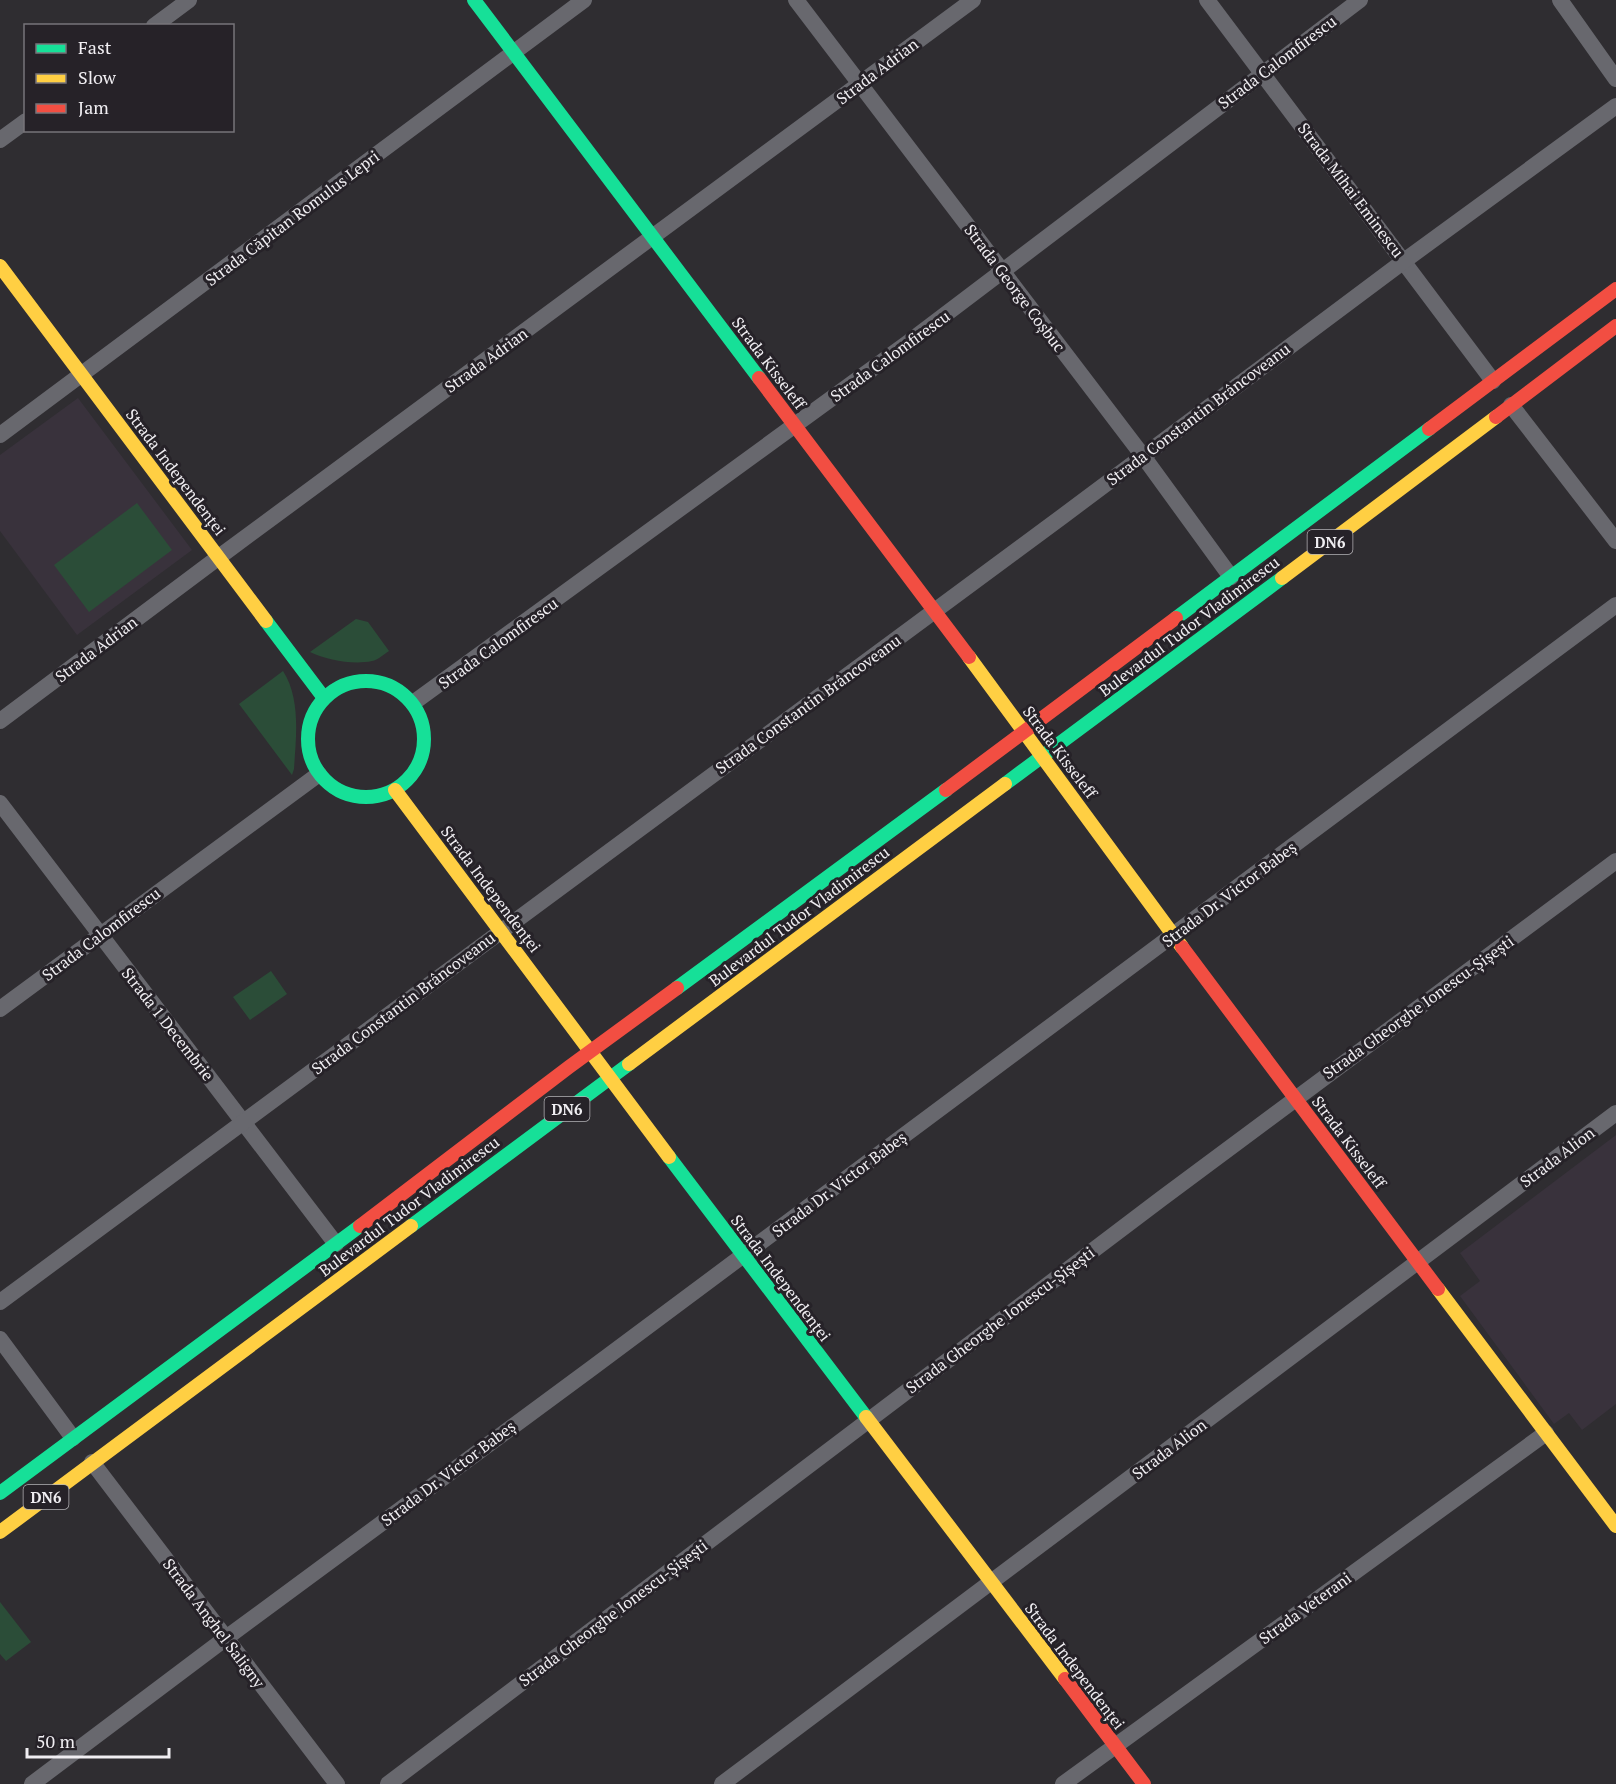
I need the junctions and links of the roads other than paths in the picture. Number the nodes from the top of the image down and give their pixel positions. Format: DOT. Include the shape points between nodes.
graph roads {
  1 [pos="189,0"];
  2 [pos="474,0"];
  3 [pos="585,0"];
  4 [pos="796,0"];
  5 [pos="973,0"];
  6 [pos="1208,0"];
  7 [pos="1360,0"];
  8 [pos="1560,0"];
  9 [pos="157,24"];
  10 [pos="514,54"];
  11 [pos="1262,73"];
  12 [pos="1616,79"];
  13 [pos="859,85"];
  14 [pos="1616,106"];
  15 [pos="24,122"];
  16 [pos="0,140"];
  17 [pos="653,237"];
  18 [pos="1404,261"];
  19 [pos="0,266"];
  20 [pos="1003,271"];
  21 [pos="1616,290"];
  22 [pos="1616,326"];
  23 [pos="82,374"];
  24 [pos="1493,381"];
  25 [pos="1511,405"];
  26 [pos="795,425"];
  27 [pos="0,435"];
  28 [pos="1143,456"];
  29 [pos="1616,541"];
  30 [pos="219,557"];
  31 [pos="1231,577"];
  32 [pos="1616,605"];
  33 [pos="933,612"];
  34 [pos="324,698"];
  35 [pos="413,703"];
  36 [pos="0,721"];
  37 [pos="1024,730"];
  38 [pos="1042,756"];
  39 [pos="319,774"];
  40 [pos="396,790"];
  41 [pos="0,803"];
  42 [pos="1616,861"];
  43 [pos="501,930"];
  44 [pos="99,935"];
  45 [pos="1174,936"];
  46 [pos="0,1009"];
  47 [pos="590,1052"];
  48 [pos="609,1078"];
  49 [pos="1296,1098"];
  50 [pos="1616,1113"];
  51 [pos="243,1122"];
  52 [pos="336,1244"];
  53 [pos="744,1255"];
  54 [pos="1417,1261"];
  55 [pos="0,1302"];
  56 [pos="0,1339"];
  57 [pos="868,1420"];
  58 [pos="1546,1433"];
  59 [pos="73,1438"];
  60 [pos="92,1462"];
  61 [pos="0,1493"];
  62 [pos="1616,1526"];
  63 [pos="0,1532"];
  64 [pos="991,1583"];
  65 [pos="226,1638"];
  66 [pos="1115,1746"];
  67 [pos="32,1784"];
  68 [pos="337,1784"];
  69 [pos="388,1784"];
  70 [pos="722,1784"];
  71 [pos="1064,1784"];
  72 [pos="1144,1784"];
  1 -- 9 [label="street"];
  2 -- 10 [label="street, Strada Kisseleff"];
  3 -- 10 [label="street, Strada Căpitan Romulus Lepri"];
  4 -- 13 [label="street, Strada George Coșbuc"];
  5 -- 13 [label="street, Strada Adrian"];
  6 -- 11 [label="street, Strada Mihai Eminescu"];
  7 -- 11 [label="street, Strada Calomfirescu"];
  8 -- 12 [label="street"];
  10 -- 17 [label="street, Strada Kisseleff"];
  10 -- 23 [label="street, Strada Căpitan Romulus Lepri"];
  11 -- 18 [label="street, Strada Mihai Eminescu"];
  11 -- 20 [label="street, Strada Calomfirescu"];
  13 -- 17 [label="street, Strada Adrian"];
  13 -- 20 [label="street, Strada George Coșbuc"];
  14 -- 18 [label="street, Strada Constantin Brâncoveanu"];
  15 -- 16 [label="street"];
  17 -- 26 [label="street, Strada Kisseleff"];
  17 -- 30 [label="street, Strada Adrian"];
  18 -- 24 [label="street, Strada Mihai Eminescu"];
  18 -- 28 [label="street, Strada Constantin Brâncoveanu"];
  19 -- 23 [label="street, Strada Independenței"];
  20 -- 26 [label="street, Strada Calomfirescu"];
  20 -- 28 [label="street, Strada George Coșbuc"];
  21 -- 24 [label="street, Bulevardul Tudor Vladimirescu / DN6"];
  22 -- 25 [label="street, Bulevardul Tudor Vladimirescu / DN6"];
  23 -- 27 [label="street, Strada Căpitan Romulus Lepri"];
  23 -- 30 [label="street, Strada Independenței"];
  24 -- 31 [label="street, Bulevardul Tudor Vladimirescu / DN6"];
  25 -- 29 [label="street"];
  25 -- 38 [label="street, Bulevardul Tudor Vladimirescu / DN6"];
  26 -- 33 [label="street, Strada Kisseleff"];
  26 -- 35 [label="street, Strada Calomfirescu"];
  28 -- 31 [label="street, Strada George Coșbuc"];
  28 -- 33 [label="street, Strada Constantin Brâncoveanu"];
  30 -- 34 [label="street, Strada Independenței"];
  30 -- 36 [label="street, Strada Adrian"];
  31 -- 37 [label="street, Bulevardul Tudor Vladimirescu / DN6"];
  32 -- 45 [label="street, Strada Dr. Victor Babeș"];
  33 -- 37 [label="street, Strada Kisseleff"];
  33 -- 43 [label="street, Strada Constantin Brâncoveanu"];
  34 -- 35 [label="street" via="340,686 360,680 380,681 399,689"];
  34 -- 39 [label="street" via="308,727 311,760"];
  35 -- 40 [label="street" via="423,721 425,741 421,760 411,777"];
  37 -- 38 [label="street, Strada Kisseleff"];
  37 -- 47 [label="street, Bulevardul Tudor Vladimirescu / DN6"];
  38 -- 45 [label="street, Strada Kisseleff"];
  38 -- 48 [label="street, Bulevardul Tudor Vladimirescu / DN6"];
  39 -- 40 [label="street" via="331,786 363,798"];
  39 -- 44 [label="street, Strada Calomfirescu"];
  40 -- 43 [label="street, Strada Independenței"];
  41 -- 44 [label="street, Strada 1 Decembrie"];
  42 -- 49 [label="street, Strada Gheorghe Ionescu-Șișești"];
  43 -- 47 [label="street, Strada Independenței"];
  43 -- 51 [label="street, Strada Constantin Brâncoveanu"];
  44 -- 46 [label="street, Strada Calomfirescu"];
  44 -- 51 [label="street, Strada 1 Decembrie"];
  45 -- 49 [label="street, Strada Kisseleff"];
  45 -- 53 [label="street, Strada Dr. Victor Babeș"];
  47 -- 48 [label="street, Strada Independenței"];
  47 -- 52 [label="street, Bulevardul Tudor Vladimirescu / DN6"];
  48 -- 53 [label="street, Strada Independenței"];
  48 -- 60 [label="street, Bulevardul Tudor Vladimirescu / DN6"];
  49 -- 54 [label="street, Strada Kisseleff"];
  49 -- 57 [label="street, Strada Gheorghe Ionescu-Șișești"];
  50 -- 54 [label="street, Strada Alion"];
  51 -- 52 [label="street, Strada 1 Decembrie"];
  51 -- 55 [label="street, Strada Constantin Brâncoveanu"];
  52 -- 59 [label="street, Bulevardul Tudor Vladimirescu / DN6"];
  53 -- 57 [label="street, Strada Independenței"];
  53 -- 65 [label="street, Strada Dr. Victor Babeș"];
  54 -- 58 [label="street, Strada Kisseleff"];
  54 -- 64 [label="street, Strada Alion"];
  56 -- 59 [label="street"];
  57 -- 64 [label="street, Strada Independenței"];
  57 -- 69 [label="street, Strada Gheorghe Ionescu-Șișești"];
  58 -- 62 [label="street, Strada Kisseleff"];
  58 -- 66 [label="street, Strada Veterani"];
  59 -- 61 [label="street, Bulevardul Tudor Vladimirescu / DN6"];
  60 -- 63 [label="street, Bulevardul Tudor Vladimirescu / DN6"];
  60 -- 65 [label="street, Strada Anghel Saligny"];
  64 -- 66 [label="street, Strada Independenței"];
  64 -- 70 [label="street, Strada Alion"];
  65 -- 67 [label="street, Strada Dr. Victor Babeș"];
  65 -- 68 [label="street, Strada Anghel Saligny"];
  66 -- 71 [label="street, Strada Veterani"];
  66 -- 72 [label="street, Strada Independenței"];
}
